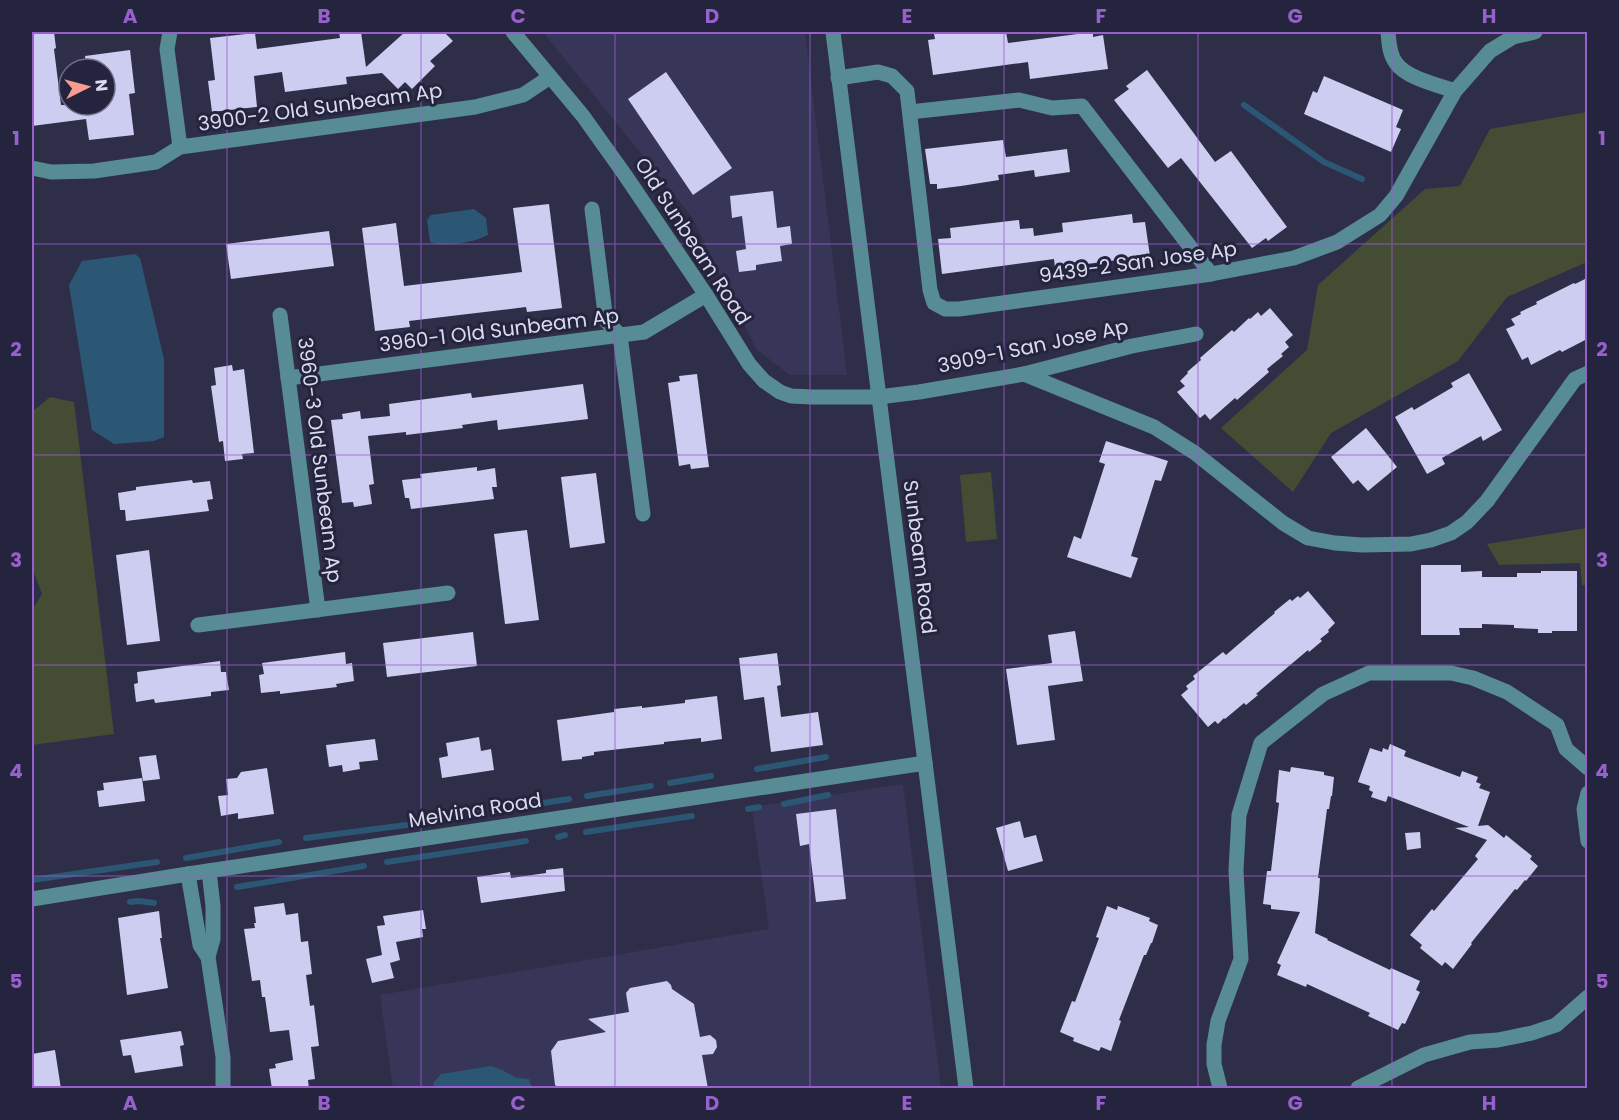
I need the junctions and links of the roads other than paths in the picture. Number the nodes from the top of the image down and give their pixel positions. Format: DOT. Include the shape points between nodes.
graph roads {
  1 [pos="170,32"];
  2 [pos="513,32"];
  3 [pos="833,32"];
  4 [pos="1388,32"];
  5 [pos="1535,32"];
  6 [pos="550,77"];
  7 [pos="838,78"];
  8 [pos="1455,91"];
  9 [pos="910,112"];
  10 [pos="180,147"];
  11 [pos="32,168"];
  12 [pos="592,209"];
  13 [pos="1211,274"];
  14 [pos="706,296"];
  15 [pos="280,315"];
  16 [pos="1196,334"];
  17 [pos="620,335"];
  18 [pos="1587,373"];
  19 [pos="1024,374"];
  20 [pos="288,378"];
  21 [pos="878,397"];
  22 [pos="643,514"];
  23 [pos="448,593"];
  24 [pos="318,610"];
  25 [pos="198,625"];
  26 [pos="925,763"];
  27 [pos="1587,768"];
  28 [pos="1587,793"];
  29 [pos="1587,841"];
  30 [pos="209,871"];
  31 [pos="188,874"];
  32 [pos="32,899"];
  33 [pos="208,957"];
  34 [pos="1587,997"];
  35 [pos="1217,1088"];
  36 [pos="223,1089"];
  37 [pos="966,1089"];
  38 [pos="1358,1089"];
  1 -- 10 [label="street" via="167,49"];
  2 -- 6 [label="street, Old Sunbeam Road"];
  3 -- 7 [label="street, Sunbeam Road"];
  4 -- 8 [label="street" via="1395,63 1405,73"];
  5 -- 8 [label="street, 9439-2 San Jose Ap" via="1513,37 1491,51"];
  6 -- 10 [label="street, 3900-2 Old Sunbeam Ap" via="523,95 475,107"];
  6 -- 14 [label="street, Old Sunbeam Road" via="625,174"];
  7 -- 9 [label="street, 9439-2 San Jose Ap" via="878,72 892,76 907,92"];
  7 -- 21 [label="street, Sunbeam Road"];
  8 -- 13 [label="street, 9439-2 San Jose Ap" via="1396,196 1380,215 1337,242 1294,258"];
  9 -- 13 [label="street" via="1019,100 1052,108 1082,105"];
  9 -- 13 [label="street, 9439-2 San Jose Ap" via="930,290 934,303 945,309"];
  10 -- 11 [label="street, 3900-2 Old Sunbeam Ap" via="156,162 94,171 51,172"];
  12 -- 17 [label="street" via="606,321"];
  14 -- 17 [label="street, 3960-1 Old Sunbeam Ap" via="644,332"];
  14 -- 21 [label="street, Old Sunbeam Road" via="749,364 780,392 812,398"];
  15 -- 20 [label="street, 3960-3 Old Sunbeam Ap"];
  16 -- 19 [label="street, 3909-1 San Jose Ap"];
  17 -- 20 [label="street, 3960-1 Old Sunbeam Ap"];
  17 -- 22 [label="street"];
  18 -- 19 [label="street" via="1575,379 1487,501 1467,522 1431,540 1362,545 1308,537 1283,524 1195,453 1154,427"];
  19 -- 21 [label="street, 3909-1 San Jose Ap"];
  20 -- 24 [label="street, 3960-3 Old Sunbeam Ap"];
  21 -- 26 [label="street, Sunbeam Road"];
  23 -- 24 [label="street"];
  24 -- 25 [label="street"];
  26 -- 30 [label="street, Melvina Road"];
  26 -- 37 [label="street, Sunbeam Road"];
  27 -- 35 [label="street" via="1566,749 1557,726 1507,692 1451,674 1369,673 1323,694 1261,743 1239,815 1236,871 1241,959 1218,1021 1214,1045"];
  28 -- 29 [label="street"];
  30 -- 31 [label="street, Melvina Road"];
  30 -- 33 [label="street" via="213,939"];
  31 -- 32 [label="street, Melvina Road"];
  31 -- 33 [label="street" via="200,945"];
  33 -- 36 [label="street" via="223,1057"];
  34 -- 38 [label="street" via="1556,1025 1424,1055"];
}
